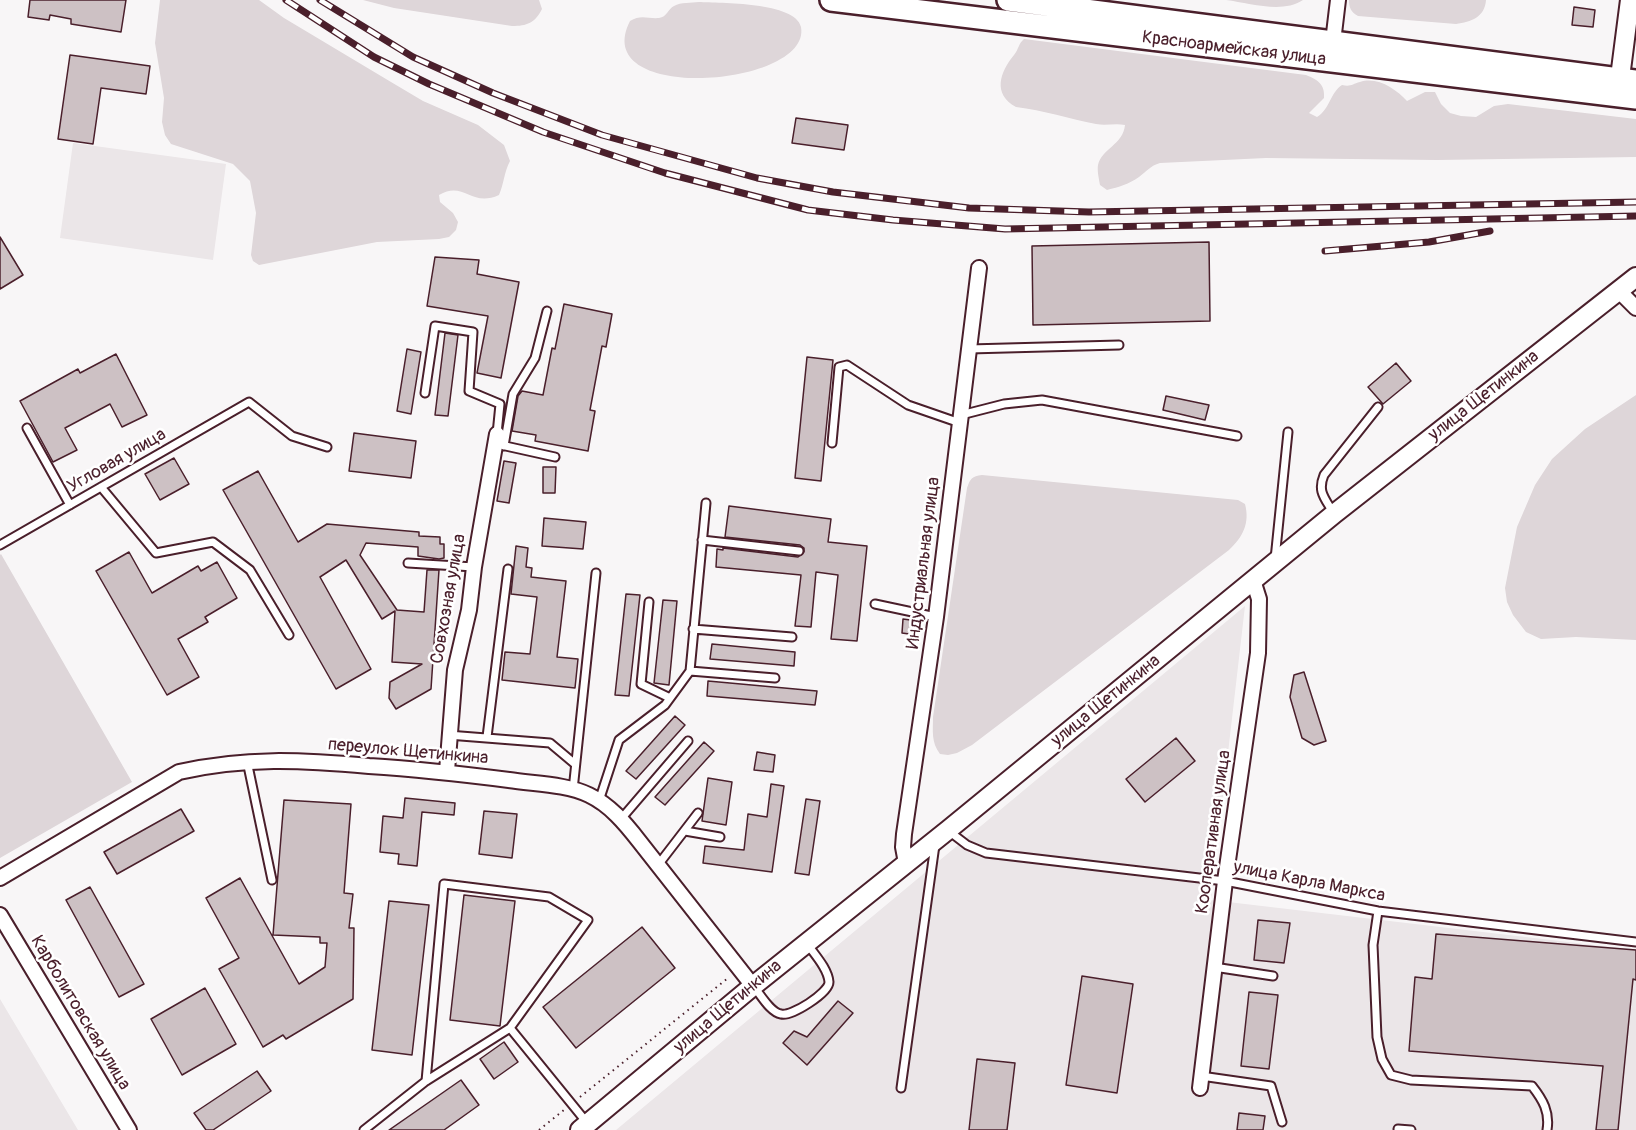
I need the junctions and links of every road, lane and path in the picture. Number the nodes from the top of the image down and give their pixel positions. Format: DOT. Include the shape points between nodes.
graph roads {
  1 [pos="831,0"];
  2 [pos="1338,0"];
  3 [pos="1630,0"];
  4 [pos="1006,7"];
  5 [pos="1333,42"];
  6 [pos="1627,89"];
  7 [pos="979,268"];
  8 [pos="1636,277"];
  9 [pos="1619,291"];
  10 [pos="1636,308"];
  11 [pos="547,311"];
  12 [pos="1119,345"];
  13 [pos="969,349"];
  14 [pos="424,393"];
  15 [pos="1378,407"];
  16 [pos="960,419"];
  17 [pos="27,428"];
  18 [pos="1288,432"];
  19 [pos="1237,436"];
  20 [pos="499,441"];
  21 [pos="832,443"];
  22 [pos="327,447"];
  23 [pos="555,457"];
  24 [pos="101,487"];
  25 [pos="706,503"];
  26 [pos="70,505"];
  27 [pos="1334,514"];
  28 [pos="702,540"];
  29 [pos="0,545"];
  30 [pos="799,551"];
  31 [pos="1275,561"];
  32 [pos="408,563"];
  33 [pos="474,567"];
  34 [pos="508,569"];
  35 [pos="596,573"];
  36 [pos="1253,580"];
  37 [pos="649,602"];
  38 [pos="874,604"];
  39 [pos="936,617"];
  40 [pos="693,629"];
  41 [pos="289,635"];
  42 [pos="792,638"];
  43 [pos="690,671"];
  44 [pos="775,678"];
  45 [pos="670,698"];
  46 [pos="448,735"];
  47 [pos="487,737"];
  48 [pos="688,741"];
  49 [pos="247,761"];
  50 [pos="575,764"];
  51 [pos="447,771"];
  52 [pos="573,790"];
  53 [pos="599,801"];
  54 [pos="698,813"];
  55 [pos="621,819"];
  56 [pos="685,831"];
  57 [pos="942,834"];
  58 [pos="720,837"];
  59 [pos="906,862"];
  60 [pos="658,865"];
  61 [pos="0,878"];
  62 [pos="272,880"];
  63 [pos="1225,881"];
  64 [pos="1378,911"];
  65 [pos="0,915"];
  66 [pos="807,942"];
  67 [pos="1636,942"];
  68 [pos="1214,967"];
  69 [pos="739,969"];
  70 [pos="1273,976"];
  71 [pos="753,986"];
  72 [pos="510,1028"];
  73 [pos="426,1081"];
  74 [pos="1200,1082"];
  75 [pos="901,1088"];
  76 [pos="571,1104"];
  77 [pos="1282,1122"];
  78 [pos="584,1127"];
  79 [pos="1398,1129"];
  80 [pos="129,1130"];
  81 [pos="364,1130"];
  82 [pos="538,1130"];
  83 [pos="1411,1130"];
  84 [pos="1547,1130"];
  1 -- 4 [label="main road, Красноармейская улица"];
  2 -- 5 [label="street"];
  3 -- 6 [label="street"];
  4 -- 5 [label="main road, Красноармейская улица"];
  4 -- 6 [label="main road, Красноармейская улица"];
  5 -- 6 [label="main road, Красноармейская улица"];
  7 -- 13 [label="street, Индустриальная улица"];
  8 -- 9 [label="street, улица Щетинкина"];
  9 -- 10 [label="street"];
  9 -- 27 [label="street, улица Щетинкина"];
  11 -- 20 [label="lane" via="535,358 513,394"];
  12 -- 13 [label="lane"];
  13 -- 16 [label="street, Индустриальная улица"];
  14 -- 20 [label="lane" via="435,326 473,332 469,391 500,404"];
  15 -- 27 [label="lane" via="1320,484"];
  16 -- 19 [label="lane" via="1004,404 1042,400"];
  16 -- 21 [label="lane" via="908,405 847,364 839,367"];
  16 -- 39 [label="street, Индустриальная улица"];
  17 -- 26 [label="lane"];
  18 -- 31 [label="lane"];
  20 -- 23 [label="lane"];
  20 -- 33 [label="street, Совхозная улица"];
  22 -- 24 [label="lane, Угловая улица" via="292,436 249,402"];
  24 -- 26 [label="lane, Угловая улица"];
  24 -- 41 [label="lane" via="156,553 213,542 250,570"];
  25 -- 28 [label="lane"];
  26 -- 29 [label="lane, Угловая улица"];
  27 -- 31 [label="street, улица Щетинкина"];
  28 -- 30 [label="lane"];
  28 -- 40 [label="lane"];
  31 -- 36 [label="street, улица Щетинкина"];
  32 -- 33 [label="lane"];
  33 -- 46 [label="street, Совхозная улица" via="469,610 454,670"];
  34 -- 47 [label="lane"];
  35 -- 50 [label="lane"];
  36 -- 57 [label="street, улица Щетинкина"];
  36 -- 63 [label="street, Кооперативная улица" via="1258,598 1258,653"];
  37 -- 45 [label="lane" via="641,684"];
  38 -- 39 [label="lane"];
  39 -- 59 [label="street, Индустриальная улица" via="903,834"];
  40 -- 42 [label="lane"];
  40 -- 43 [label="lane"];
  43 -- 44 [label="lane"];
  43 -- 45 [label="lane"];
  45 -- 53 [label="lane" via="619,740"];
  46 -- 47 [label="lane"];
  46 -- 51 [label="street, Совхозная улица"];
  47 -- 50 [label="lane" via="550,743"];
  48 -- 55 [label="lane"];
  49 -- 51 [label="street, переулок Щетинкина"];
  49 -- 61 [label="street, переулок Щетинкина" via="179,772"];
  49 -- 62 [label="lane"];
  50 -- 52 [label="lane"];
  51 -- 52 [label="street, переулок Щетинкина"];
  52 -- 53 [label="street, переулок Щетинкина"];
  53 -- 55 [label="street, переулок Щетинкина"];
  54 -- 56 [label="lane"];
  55 -- 60 [label="street, переулок Щетинкина"];
  56 -- 58 [label="lane"];
  56 -- 60 [label="lane"];
  57 -- 59 [label="street, улица Щетинкина"];
  57 -- 63 [label="lane, улица Карла Маркса" via="986,854"];
  57 -- 75 [label="lane"];
  59 -- 66 [label="street, улица Щетинкина"];
  60 -- 69 [label="street, переулок Щетинкина"];
  63 -- 64 [label="lane, улица Карла Маркса"];
  63 -- 68 [label="street, Кооперативная улица"];
  64 -- 67 [label="lane, улица Карла Маркса"];
  64 -- 84 [label="lane" via="1372,945 1377,1037 1391,1075 1411,1080 1532,1086 1549,1118"];
  65 -- 80 [label="street, Карболитовская улица"];
  66 -- 71 [label="street, улица Щетинкина"];
  66 -- 71 [label="lane" via="829,981 821,995 792,1013 781,1015"];
  68 -- 70 [label="lane"];
  68 -- 74 [label="street, Кооперативная улица"];
  69 -- 71 [label="street, переулок Щетинкина"];
  69 -- 76 [label="path"];
  71 -- 78 [label="street, улица Щетинкина"];
  72 -- 73 [label="lane"];
  72 -- 73 [label="lane" via="588,920 549,897 444,884"];
  72 -- 76 [label="lane"];
  73 -- 81 [label="lane"];
  74 -- 77 [label="lane" via="1271,1086"];
  76 -- 78 [label="lane"];
  76 -- 82 [label="path"];
  79 -- 83 [label="lane"];
}
